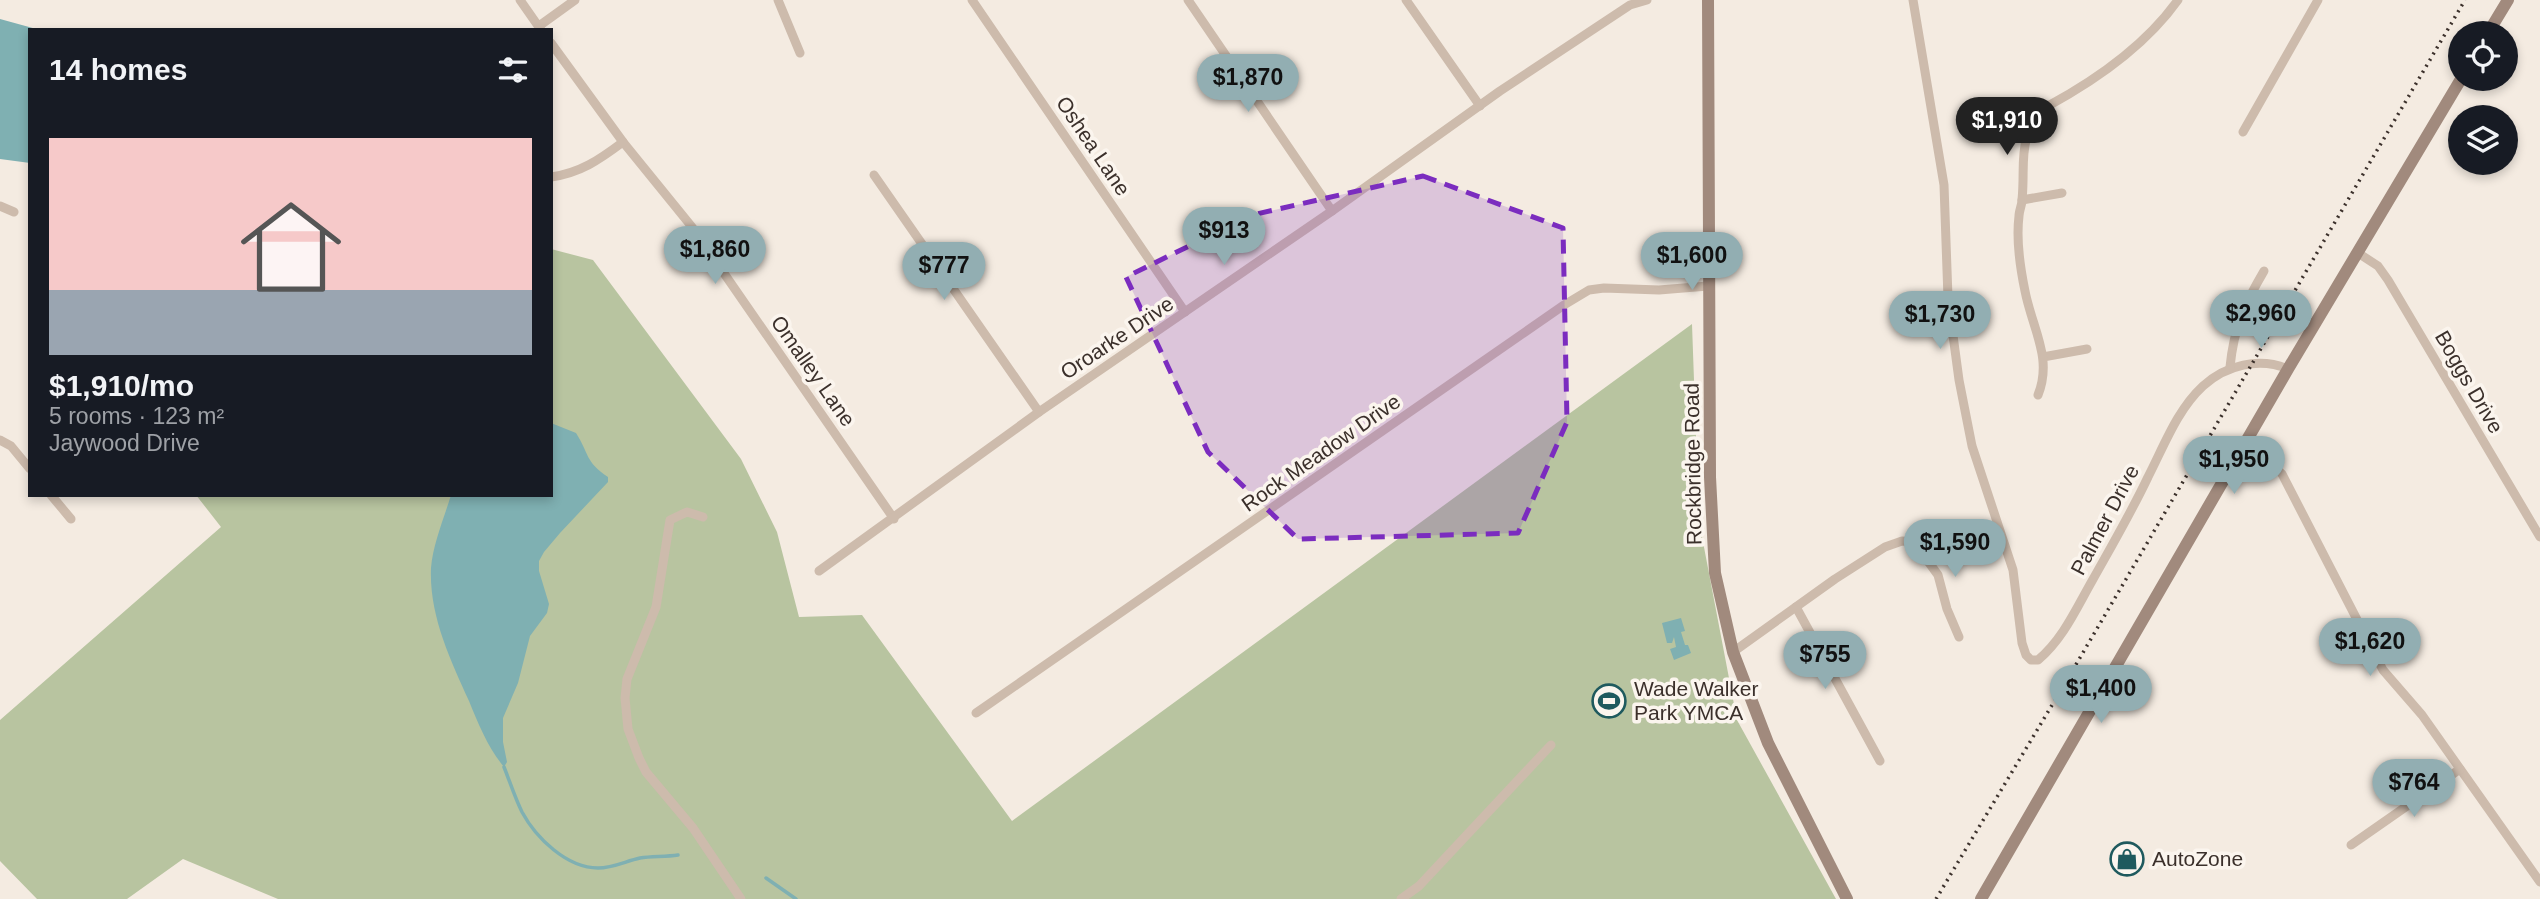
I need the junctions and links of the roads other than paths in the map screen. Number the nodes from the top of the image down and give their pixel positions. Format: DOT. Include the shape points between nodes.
graph roads {
  1 [pos="520,0"];
  2 [pos="575,0"];
  3 [pos="778,0"];
  4 [pos="972,0"];
  5 [pos="1188,0"];
  6 [pos="1406,0"];
  7 [pos="1647,0"];
  8 [pos="1708,0"];
  9 [pos="1913,0"];
  10 [pos="2178,0"];
  11 [pos="2318,0"];
  12 [pos="2508,0"];
  13 [pos="2495,21"];
  14 [pos="540,28"];
  15 [pos="553,46"];
  16 [pos="800,53"];
  17 [pos="2454,91"];
  18 [pos="1480,106"];
  19 [pos="2243,132"];
  20 [pos="622,142"];
  21 [pos="874,175"];
  22 [pos="553,177"];
  23 [pos="2062,193"];
  24 [pos="2022,201"];
  25 [pos="0,206"];
  26 [pos="1332,211"];
  27 [pos="13,212"];
  28 [pos="2358,253"];
  29 [pos="2264,271"];
  30 [pos="1708,286"];
  31 [pos="1185,312"];
  32 [pos="2087,349"];
  33 [pos="2043,357"];
  34 [pos="2230,367"];
  35 [pos="2288,369"];
  36 [pos="2038,395"];
  37 [pos="1039,412"];
  38 [pos="0,440"];
  39 [pos="2246,441"];
  40 [pos="28,467"];
  41 [pos="53,497"];
  42 [pos="703,517"];
  43 [pos="71,519"];
  44 [pos="894,519"];
  45 [pos="2540,537"];
  46 [pos="820,571"];
  47 [pos="1796,607"];
  48 [pos="1959,637"];
  49 [pos="1733,652"];
  50 [pos="976,713"];
  51 [pos="1551,745"];
  52 [pos="1880,761"];
  53 [pos="2460,768"];
  54 [pos="2351,845"];
  55 [pos="2540,882"];
  56 [pos="741,899"];
  57 [pos="1401,899"];
  58 [pos="1847,899"];
  59 [pos="1981,899"];
  1 -- 14 [label="street"];
  2 -- 14 [label="street"];
  3 -- 16 [label="street"];
  4 -- 31 [label="street, Oshea Lane"];
  5 -- 26 [label="street"];
  6 -- 18 [label="street"];
  7 -- 18 [label="street, Oroarke Drive" via="1630,5"];
  8 -- 30 [label="main road, Rockbridge Road"];
  9 -- 34 [label="street, Palmer Drive" via="1944,185 1948,298 1959,380 1972,446 2013,570 2022,643 2031,660 2038,660 2060,638 2192,398"];
  10 -- 24 [label="street" via="2127,53 2036,116 2022,155"];
  11 -- 19 [label="street"];
  12 -- 13 [label="main road"];
  15 -- 20 [label="street, Omalley Lane"];
  17 -- 28 [label="main road"];
  18 -- 26 [label="street, Oroarke Drive"];
  20 -- 22 [label="street" via="595,163"];
  20 -- 44 [label="street, Omalley Lane" via="692,227"];
  21 -- 37 [label="street"];
  23 -- 24 [label="street"];
  24 -- 33 [label="street" via="2020,262"];
  25 -- 27 [label="street"];
  26 -- 31 [label="street, Oroarke Drive"];
  28 -- 35 [label="main road"];
  28 -- 45 [label="street, Boggs Drive" via="2378,266 2388,280"];
  29 -- 34 [label="street" via="2244,306"];
  30 -- 49 [label="main road, Rockbridge Road" via="1715,573"];
  30 -- 50 [label="street, Rock Meadow Drive" via="1589,290"];
  31 -- 37 [label="street, Oroarke Drive"];
  32 -- 33 [label="street"];
  33 -- 36 [label="street" via="2045,379"];
  34 -- 35 [label="street" via="2251,364"];
  35 -- 39 [label="main road"];
  37 -- 44 [label="street, Oroarke Drive"];
  38 -- 40 [label="street"];
  39 -- 53 [label="street" via="2283,474 2383,670 2423,715"];
  39 -- 59 [label="main road"];
  41 -- 43 [label="street"];
  42 -- 56 [label="street" via="687,512 670,520 656,607 628,679 626,714 646,772 693,828"];
  44 -- 46 [label="street, Oroarke Drive"];
  47 -- 48 [label="street" via="1885,547 1914,542 1938,575"];
  47 -- 49 [label="street"];
  47 -- 52 [label="street"];
  49 -- 58 [label="main road, Rockbridge Road" via="1768,743"];
  51 -- 57 [label="street" via="1419,886"];
  53 -- 54 [label="street"];
  53 -- 55 [label="street"];
}
